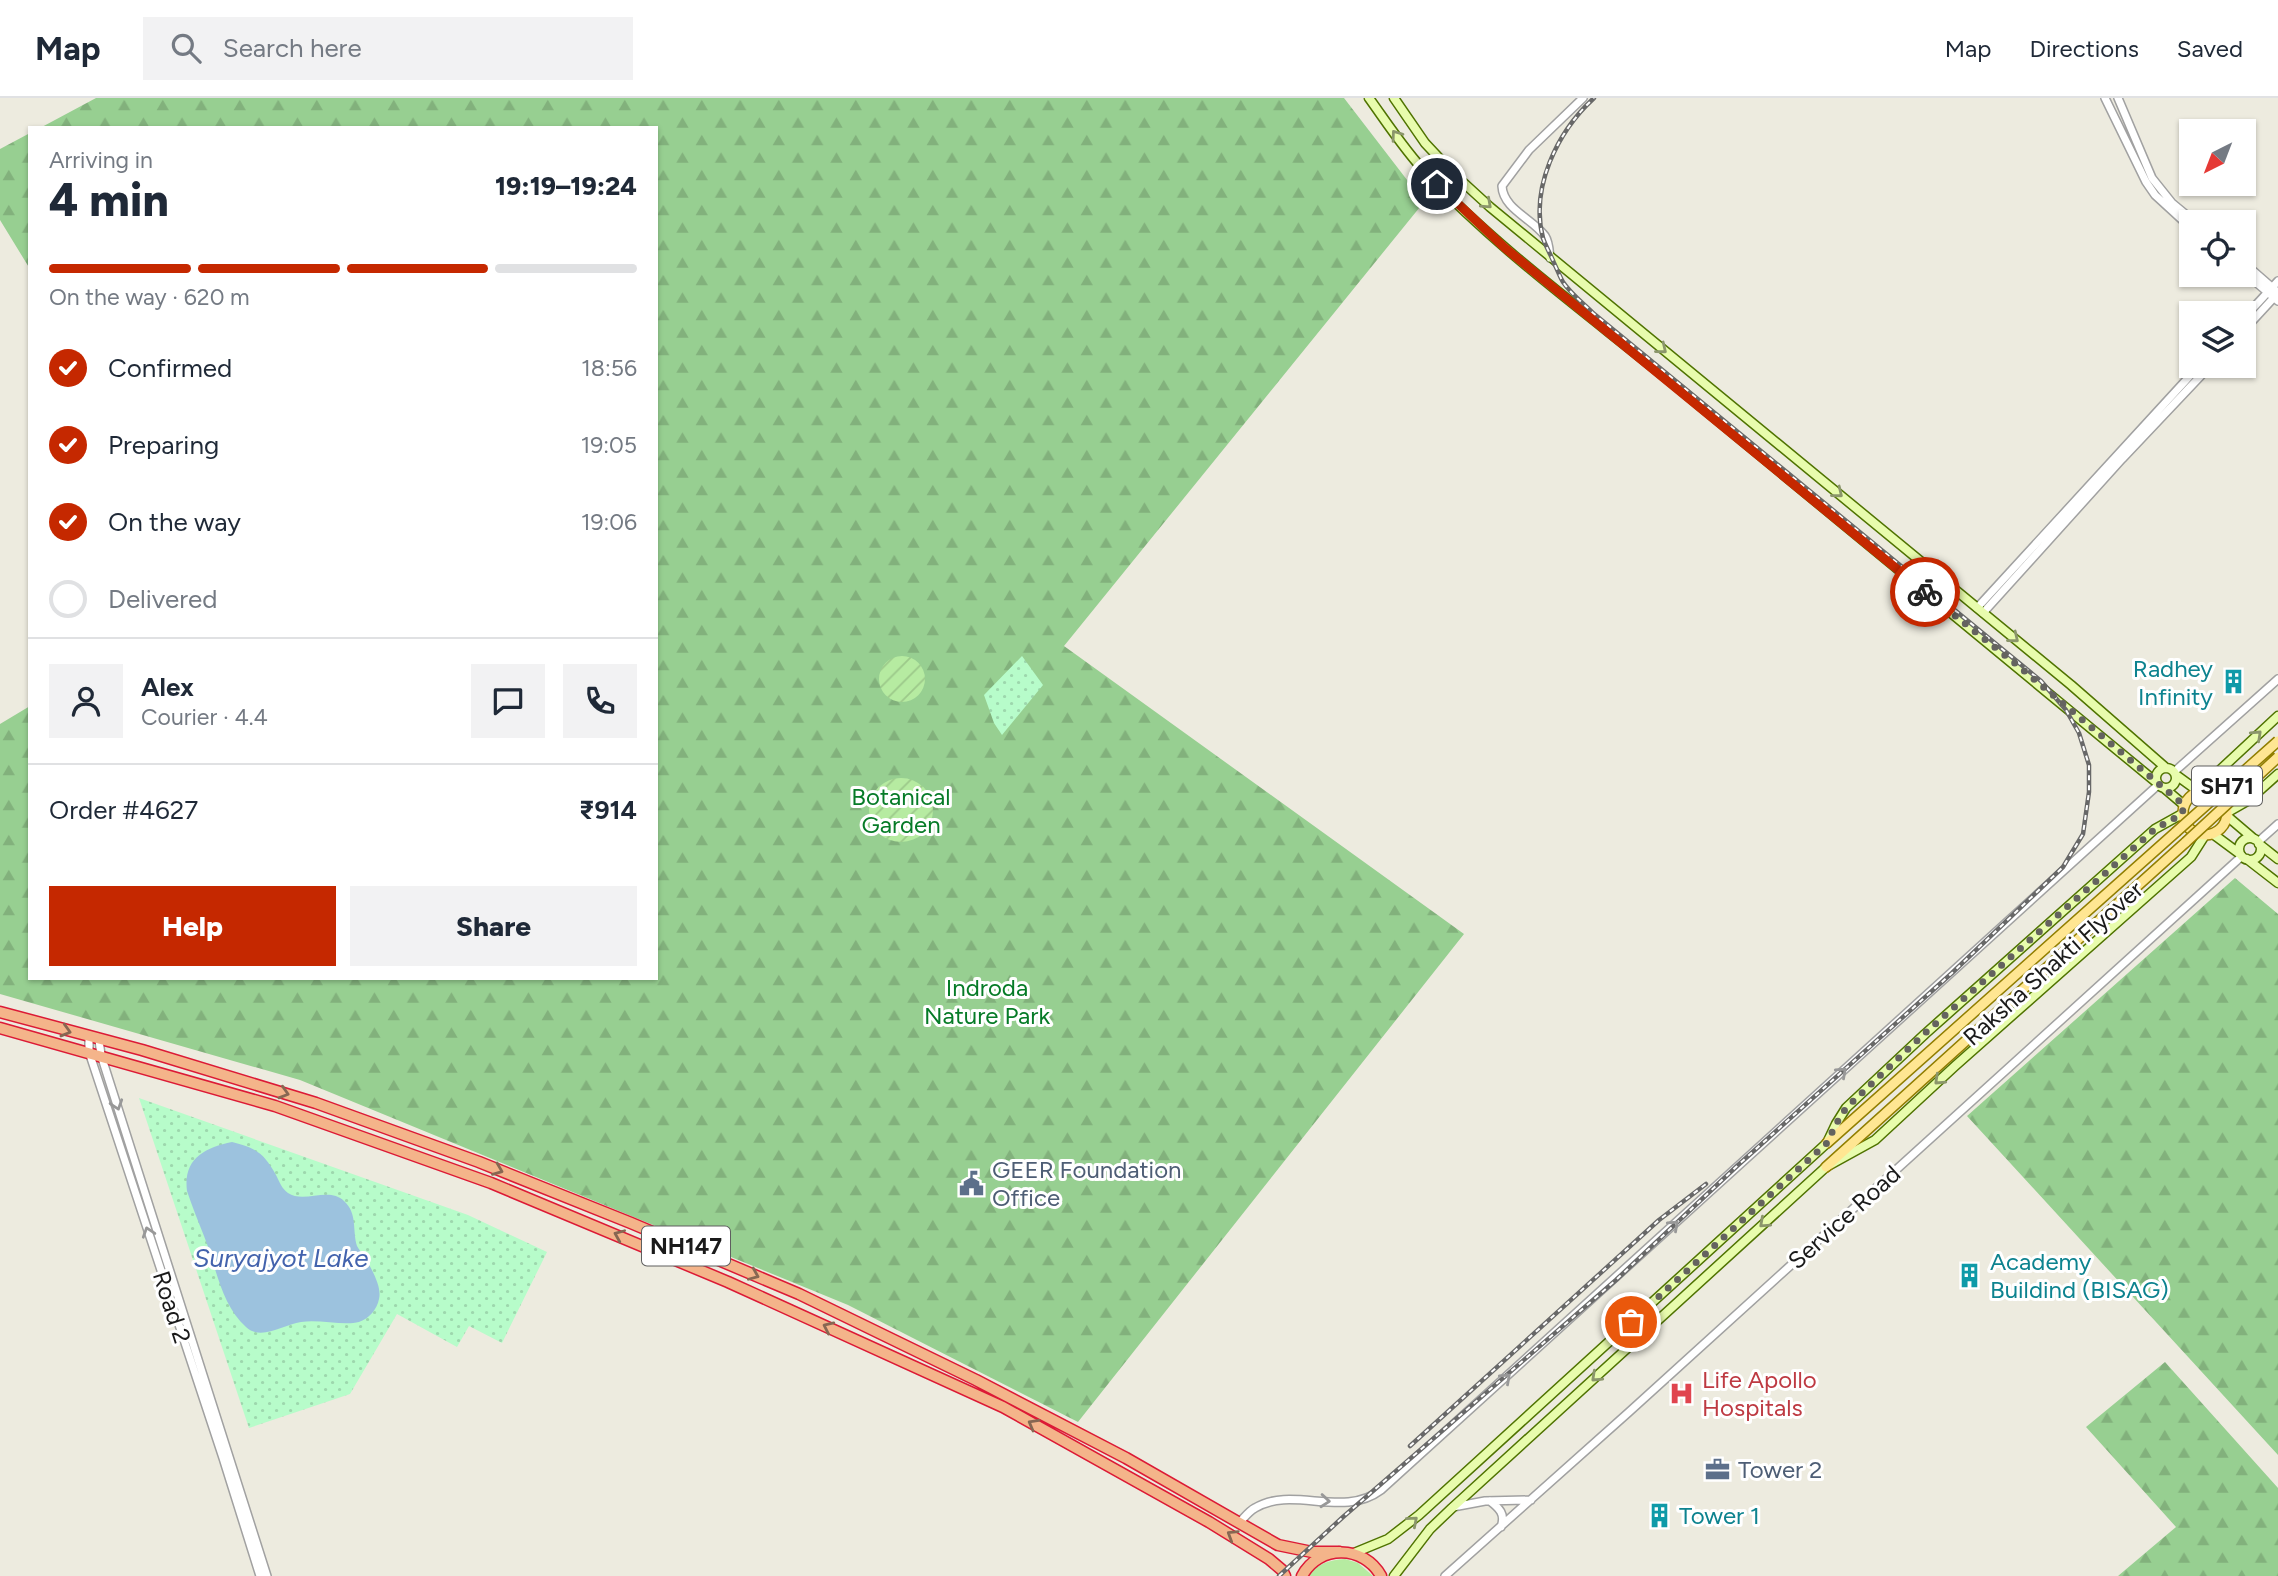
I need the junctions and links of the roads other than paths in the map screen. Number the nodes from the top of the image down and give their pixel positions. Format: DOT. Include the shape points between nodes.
graph roads {
  1 [pos="1369,98"];
  2 [pos="1394,98"];
  3 [pos="1583,98"];
  4 [pos="2105,98"];
  5 [pos="2118,98"];
  6 [pos="2180,210"];
  7 [pos="2179,218"];
  8 [pos="1550,258"];
  9 [pos="2256,274"];
  10 [pos="2256,280"];
  11 [pos="2275,292"];
  12 [pos="2256,308"];
  13 [pos="2256,315"];
  14 [pos="2188,378"];
  15 [pos="2199,378"];
  16 [pos="1980,610"];
  17 [pos="2278,679"];
  18 [pos="2278,716"];
  19 [pos="2278,741"];
  20 [pos="2278,757"];
  21 [pos="2172,772"];
  22 [pos="2278,774"];
  23 [pos="2160,785"];
  24 [pos="2201,791"];
  25 [pos="2183,810"];
  26 [pos="2227,814"];
  27 [pos="2278,824"];
  28 [pos="2209,835"];
  29 [pos="2257,842"];
  30 [pos="2243,856"];
  31 [pos="2278,859"];
  32 [pos="2278,883"];
  33 [pos="0,1012"];
  34 [pos="0,1028"];
  35 [pos="94,1038"];
  36 [pos="89,1052"];
  37 [pos="101,1055"];
  38 [pos="1827,1143"];
  39 [pos="1826,1167"];
  40 [pos="1532,1500"];
  41 [pos="1490,1501"];
  42 [pos="1452,1508"];
  43 [pos="1239,1523"];
  44 [pos="1501,1527"];
  45 [pos="1339,1552"];
  46 [pos="1354,1553"];
  47 [pos="260,1576"];
  48 [pos="267,1576"];
  49 [pos="1285,1576"];
  50 [pos="1302,1576"];
  51 [pos="1381,1576"];
  52 [pos="1394,1576"];
  53 [pos="1445,1576"];
  23 -- 1 [label="main road, one-way" via="1505,248 1425,172"];
  2 -- 8 [label="main road, one-way" via="1425,143 1455,175"];
  3 -- 8 [label="street" via="1530,150 1502,186 1504,197 1546,237"];
  4 -- 7 [label="street" via="2146,182"];
  5 -- 6 [label="street" via="2152,178"];
  8 -- 16 [label="main road, one-way"];
  9 -- 11 [label="street"];
  10 -- 11 [label="street"];
  11 -- 12 [label="street"];
  11 -- 13 [label="street"];
  14 -- 16 [label="street"];
  15 -- 16 [label="street"];
  16 -- 21 [label="main road, one-way"];
  17 -- 21 [label="street"];
  24 -- 18 [label="main road, one-way"];
  19 -- 38 [label="main road, Raksha Shakti Flyover / SH71, bridge"];
  20 -- 39 [label="main road, Raksha Shakti Flyover / SH71, bridge"];
  21 -- 23 [label="main road" via="2158,772"];
  21 -- 23 [label="main road" via="2174,785"];
  21 -- 24 [label="main road"];
  22 -- 26 [label="main road"];
  23 -- 25 [label="main road"];
  43 -- 23 [label="street, one-way" via="1255,1508 1269,1503 1353,1503 1381,1490"];
  24 -- 25 [label="main road, SH71" via="2192,795"];
  24 -- 26 [label="main road, SH71" via="2221,797"];
  25 -- 28 [label="main road, SH71" via="2189,828"];
  25 -- 38 [label="main road, SH71" via="2155,829 1924,1034 1846,1108"];
  26 -- 28 [label="main road, SH71" via="2222,828"];
  26 -- 29 [label="main road"];
  27 -- 29 [label="street"];
  28 -- 30 [label="main road"];
  28 -- 39 [label="main road, SH71, one-way" via="2191,857 1875,1140"];
  29 -- 30 [label="main road" via="2257,857"];
  29 -- 30 [label="main road" via="2243,840 2239,846"];
  29 -- 31 [label="main road"];
  30 -- 32 [label="main road"];
  30 -- 40 [label="street, Service Road"];
  33 -- 35 [label="highway, NH147, one-way"];
  34 -- 36 [label="highway, NH147"];
  35 -- 36 [label="street, Road 2"];
  35 -- 37 [label="street, Road 2"];
  35 -- 43 [label="highway, NH147, one-way" via="316,1103 492,1167 799,1294 1126,1458"];
  36 -- 37 [label="highway, NH147"];
  47 -- 36 [label="street, Road 2, one-way"];
  37 -- 48 [label="street, Road 2, one-way"];
  49 -- 37 [label="highway, NH147, one-way" via="1269,1559 1209,1522 1003,1407 728,1282 491,1183 275,1105"];
  46 -- 38 [label="main road, SH71, one-way" via="1403,1529"];
  39 -- 42 [label="main road, SH71, one-way"];
  40 -- 41 [label="street"];
  40 -- 44 [label="street, Service Road"];
  41 -- 42 [label="street"];
  41 -- 44 [label="street" via="1503,1515"];
  42 -- 52 [label="main road, SH71"];
  43 -- 45 [label="highway, NH147" via="1278,1545"];
  44 -- 53 [label="street, Service Road"];
  45 -- 46 [label="highway, NH147"];
  45 -- 50 [label="highway, NH147" via="1313,1561"];
  46 -- 51 [label="highway" via="1367,1559"];
}
